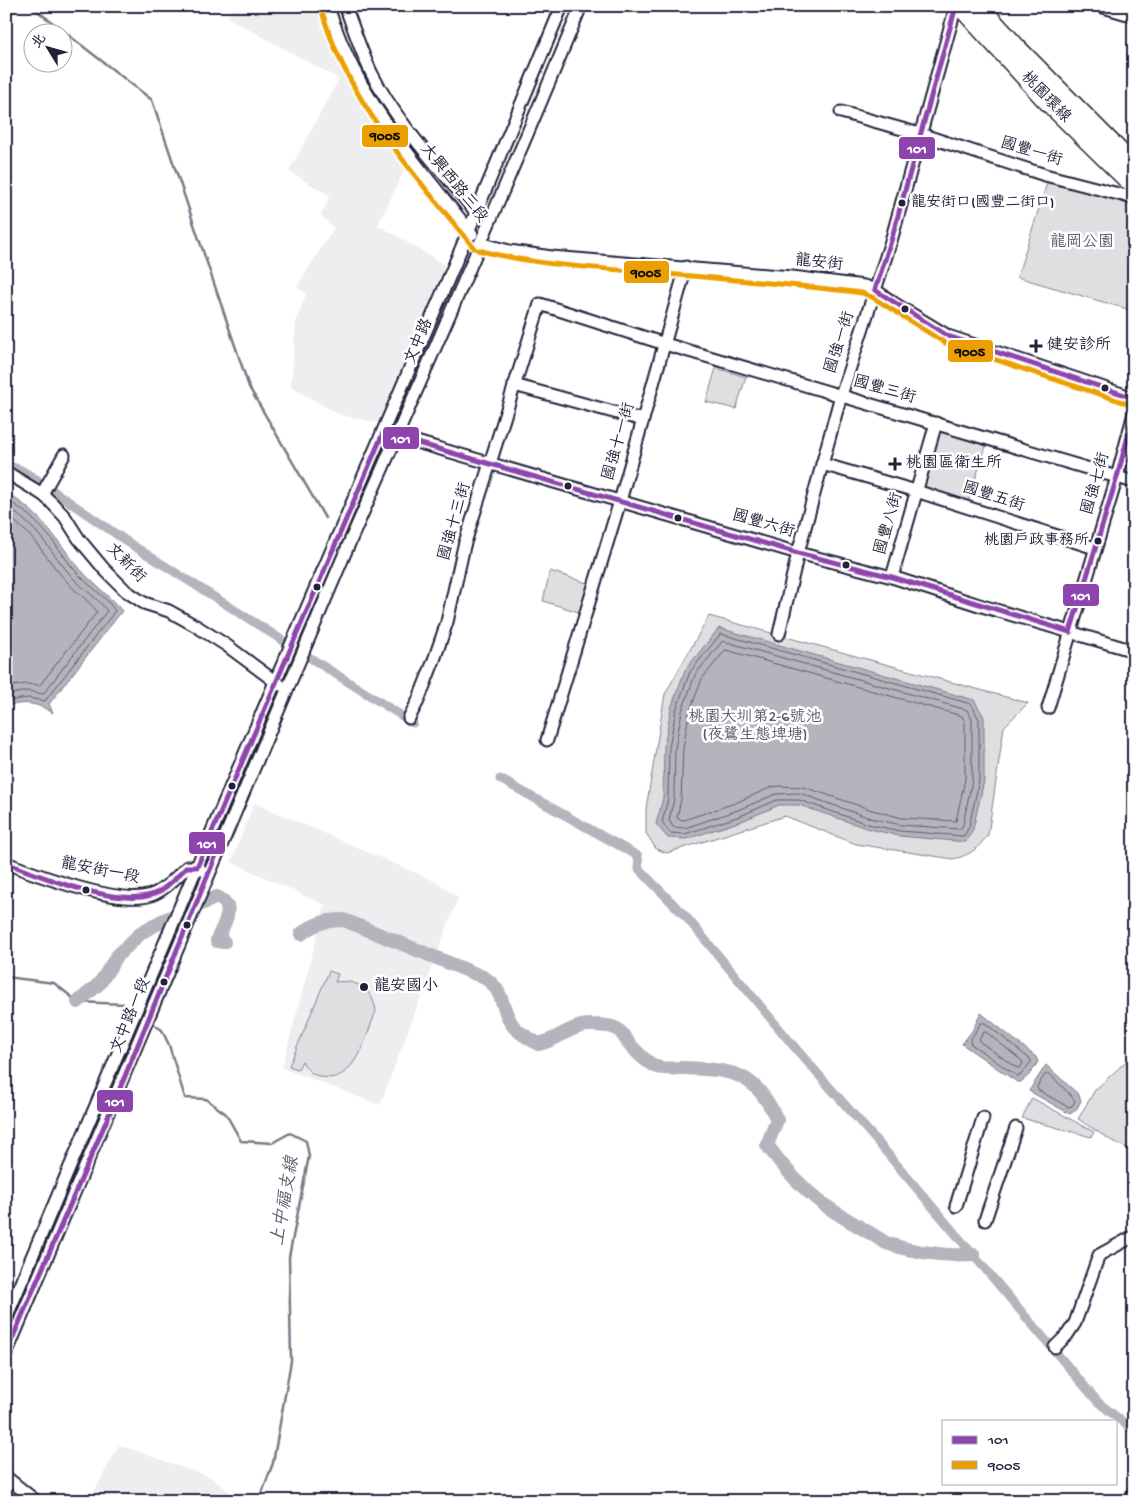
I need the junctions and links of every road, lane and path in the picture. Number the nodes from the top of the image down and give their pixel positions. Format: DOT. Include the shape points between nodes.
graph roads {
  1 [pos="328,6"];
  2 [pos="346,6"];
  3 [pos="562,6"];
  4 [pos="580,6"];
  5 [pos="958,6"];
  6 [pos="979,6"];
  7 [pos="1100,6"];
  8 [pos="1134,16"];
  9 [pos="841,112"];
  10 [pos="920,134"];
  11 [pos="1134,166"];
  12 [pos="1134,186"];
  13 [pos="1134,198"];
  14 [pos="476,212"];
  15 [pos="468,229"];
  16 [pos="480,243"];
  17 [pos="686,267"];
  18 [pos="875,290"];
  19 [pos="540,304"];
  20 [pos="665,344"];
  21 [pos="514,385"];
  22 [pos="841,395"];
  23 [pos="1134,398"];
  24 [pos="1134,413"];
  25 [pos="643,420"];
  26 [pos="936,423"];
  27 [pos="383,432"];
  28 [pos="397,436"];
  29 [pos="64,456"];
  30 [pos="490,464"];
  31 [pos="822,464"];
  32 [pos="6,472"];
  33 [pos="1117,477"];
  34 [pos="1134,482"];
  35 [pos="44,490"];
  36 [pos="916,491"];
  37 [pos="620,501"];
  38 [pos="1095,548"];
  39 [pos="798,552"];
  40 [pos="331,555"];
  41 [pos="342,560"];
  42 [pos="892,577"];
  43 [pos="1070,632"];
  44 [pos="779,634"];
  45 [pos="1134,651"];
  46 [pos="275,682"];
  47 [pos="288,690"];
  48 [pos="1048,708"];
  49 [pos="409,718"];
  50 [pos="547,740"];
  51 [pos="6,863"];
  52 [pos="197,867"];
  53 [pos="207,877"];
  54 [pos="982,1118"];
  55 [pos="1016,1128"];
  56 [pos="956,1206"];
  57 [pos="52,1211"];
  58 [pos="65,1217"];
  59 [pos="985,1220"];
  60 [pos="1134,1236"];
  61 [pos="6,1318"];
  62 [pos="1055,1347"];
  63 [pos="6,1354"];
  64 [pos="6,1478"];
  65 [pos="1134,1492"];
  66 [pos="36,1501"];
  67 [pos="1130,1501"];
  1 -- 15 [label="street, 大興西路三段" via="352,69 391,132"];
  2 -- 14 [label="street, 大興西路三段" via="362,54 384,94 410,132"];
  3 -- 14 [label="street, 文中路"];
  4 -- 16 [label="street, 文中路"];
  5 -- 10 [label="street, 國強一街"];
  5 -- 12 [label="highway, 桃園環線" via="1038,92"];
  6 -- 11 [label="highway, 桃園環線"];
  7 -- 8 [label="street"];
  9 -- 10 [label="street, 國豐一街"];
  10 -- 13 [label="street, 國豐一街" via="1045,175"];
  10 -- 18 [label="street, 國強一街"];
  14 -- 15 [label="street, 文中路"];
  14 -- 16 [label="street, 大興西路三段"];
  15 -- 16 [label="street, 大興西路三段"];
  15 -- 27 [label="street, 文中路"];
  16 -- 17 [label="street, 龍安街" via="543,256"];
  16 -- 28 [label="street, 文中路"];
  17 -- 18 [label="street, 龍安街" via="856,284"];
  17 -- 20 [label="street, 國強十一街"];
  18 -- 22 [label="street, 國強一街"];
  18 -- 23 [label="street, 龍安街" via="948,336"];
  19 -- 20 [label="street, 國豐三街"];
  19 -- 21 [label="street, 國強十三街"];
  20 -- 22 [label="street, 國豐三街"];
  20 -- 25 [label="street, 國強十一街"];
  21 -- 25 [label="street"];
  21 -- 30 [label="street, 國強十三街"];
  22 -- 26 [label="street, 國豐三街"];
  22 -- 31 [label="street, 國強一街"];
  24 -- 33 [label="street, 國強七街"];
  25 -- 37 [label="street, 國強十一街"];
  26 -- 33 [label="street, 國豐三街"];
  26 -- 36 [label="street, 國豐八街"];
  27 -- 28 [label="street, 國豐六街"];
  27 -- 40 [label="street, 文中路"];
  28 -- 30 [label="street, 國豐六街"];
  28 -- 41 [label="street, 文中路"];
  29 -- 35 [label="street"];
  30 -- 37 [label="street, 國豐六街"];
  30 -- 49 [label="street, 國強十三街" via="464,546 447,622"];
  31 -- 36 [label="street, 國豐五街"];
  31 -- 39 [label="street, 國強一街"];
  32 -- 35 [label="street, 文新街"];
  33 -- 34 [label="street, 國豐三街"];
  33 -- 38 [label="street, 國強七街"];
  35 -- 46 [label="street, 文新街" via="85,546 126,591 144,603 169,611 196,626"];
  36 -- 38 [label="street, 國豐五街"];
  36 -- 42 [label="street, 國豐八街"];
  37 -- 39 [label="street, 國豐六街"];
  37 -- 50 [label="street, 國強十一街"];
  38 -- 43 [label="street, 國強七街"];
  39 -- 42 [label="street, 國豐六街"];
  39 -- 44 [label="street, 國強一街"];
  40 -- 41 [label="street"];
  40 -- 46 [label="street, 文中路"];
  41 -- 47 [label="street, 文中路"];
  42 -- 43 [label="street, 國豐六街"];
  43 -- 45 [label="street, 國豐六街"];
  43 -- 48 [label="street, 國強七街"];
  46 -- 47 [label="street, 文新街"];
  46 -- 52 [label="street, 文中路一段"];
  47 -- 53 [label="street, 文中路一段"];
  51 -- 52 [label="street, 龍安街一段" via="72,886 138,898 162,889 187,867"];
  52 -- 53 [label="street"];
  52 -- 57 [label="street, 文中路一段"];
  53 -- 58 [label="street, 文中路一段"];
  54 -- 56 [label="street"];
  55 -- 59 [label="street"];
  57 -- 58 [label="street"];
  57 -- 61 [label="street, 文中路一段"];
  58 -- 63 [label="street, 文中路一段"];
  60 -- 62 [label="street" via="1099,1255 1075,1323"];
  64 -- 66 [label="street"];
  65 -- 67 [label="street"];
}
